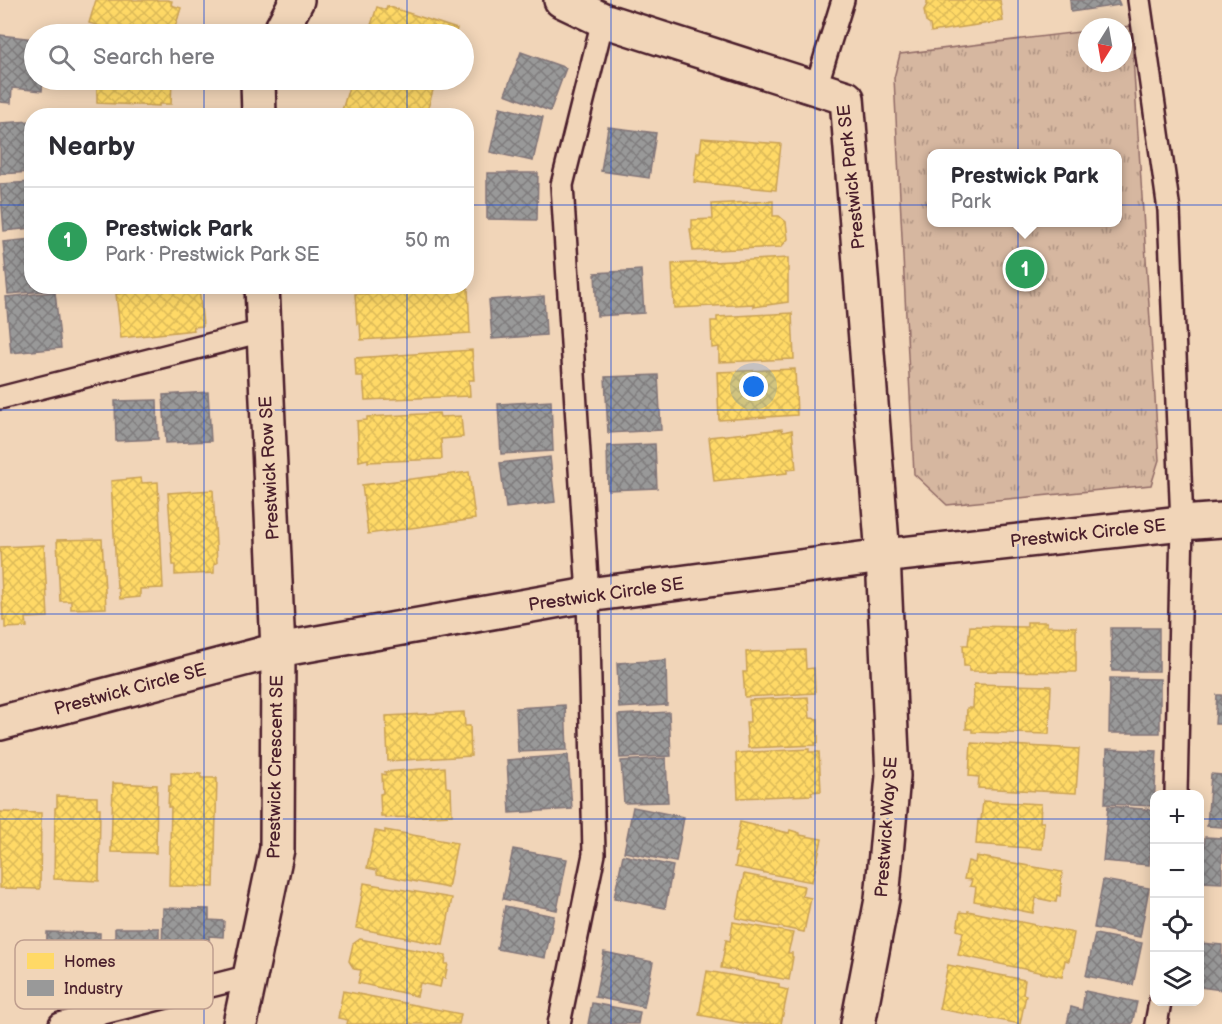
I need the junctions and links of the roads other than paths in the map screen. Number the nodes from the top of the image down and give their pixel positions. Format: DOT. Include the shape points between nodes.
graph roads {
  1 [pos="297,0"];
  2 [pos="561,0"];
  3 [pos="843,0"];
  4 [pos="1138,0"];
  5 [pos="603,20"];
  6 [pos="284,24"];
  7 [pos="816,87"];
  8 [pos="258,90"];
  9 [pos="259,108"];
  10 [pos="262,294"];
  11 [pos="263,331"];
  12 [pos="0,398"];
  13 [pos="1222,520"];
  14 [pos="1182,523"];
  15 [pos="883,556"];
  16 [pos="588,595"];
  17 [pos="278,650"];
  18 [pos="0,723"];
  19 [pos="1176,790"];
  20 [pos="250,976"];
  21 [pos="213,985"];
  22 [pos="1159,1006"];
  23 [pos="119,1009"];
  24 [pos="60,1024"];
  25 [pos="240,1024"];
  26 [pos="559,1024"];
  27 [pos="858,1024"];
  28 [pos="1156,1024"];
  1 -- 6 [label="street"];
  2 -- 5 [label="street, Prestwick Park SE"];
  3 -- 7 [label="lane"];
  4 -- 14 [label="lane" via="1169,210"];
  5 -- 7 [label="street, Prestwick Park SE"];
  5 -- 16 [label="lane" via="562,185"];
  7 -- 15 [label="street, Prestwick Park SE" via="847,98"];
  8 -- 9 [label="street"];
  10 -- 11 [label="street, Prestwick Row SE"];
  11 -- 12 [label="lane"];
  11 -- 17 [label="street, Prestwick Row SE"];
  13 -- 14 [label="street, Prestwick Circle SE"];
  14 -- 15 [label="street, Prestwick Circle SE"];
  14 -- 19 [label="lane"];
  15 -- 16 [label="street, Prestwick Circle SE"];
  15 -- 27 [label="street, Prestwick Way SE" via="893,776 882,900"];
  16 -- 17 [label="street, Prestwick Circle SE"];
  16 -- 26 [label="lane" via="594,854"];
  17 -- 18 [label="street, Prestwick Circle SE"];
  17 -- 20 [label="street, Prestwick Crescent SE" via="277,849"];
  20 -- 21 [label="lane"];
  20 -- 25 [label="street, Prestwick Crescent SE"];
  22 -- 28 [label="lane"];
  23 -- 24 [label="lane"];
}
